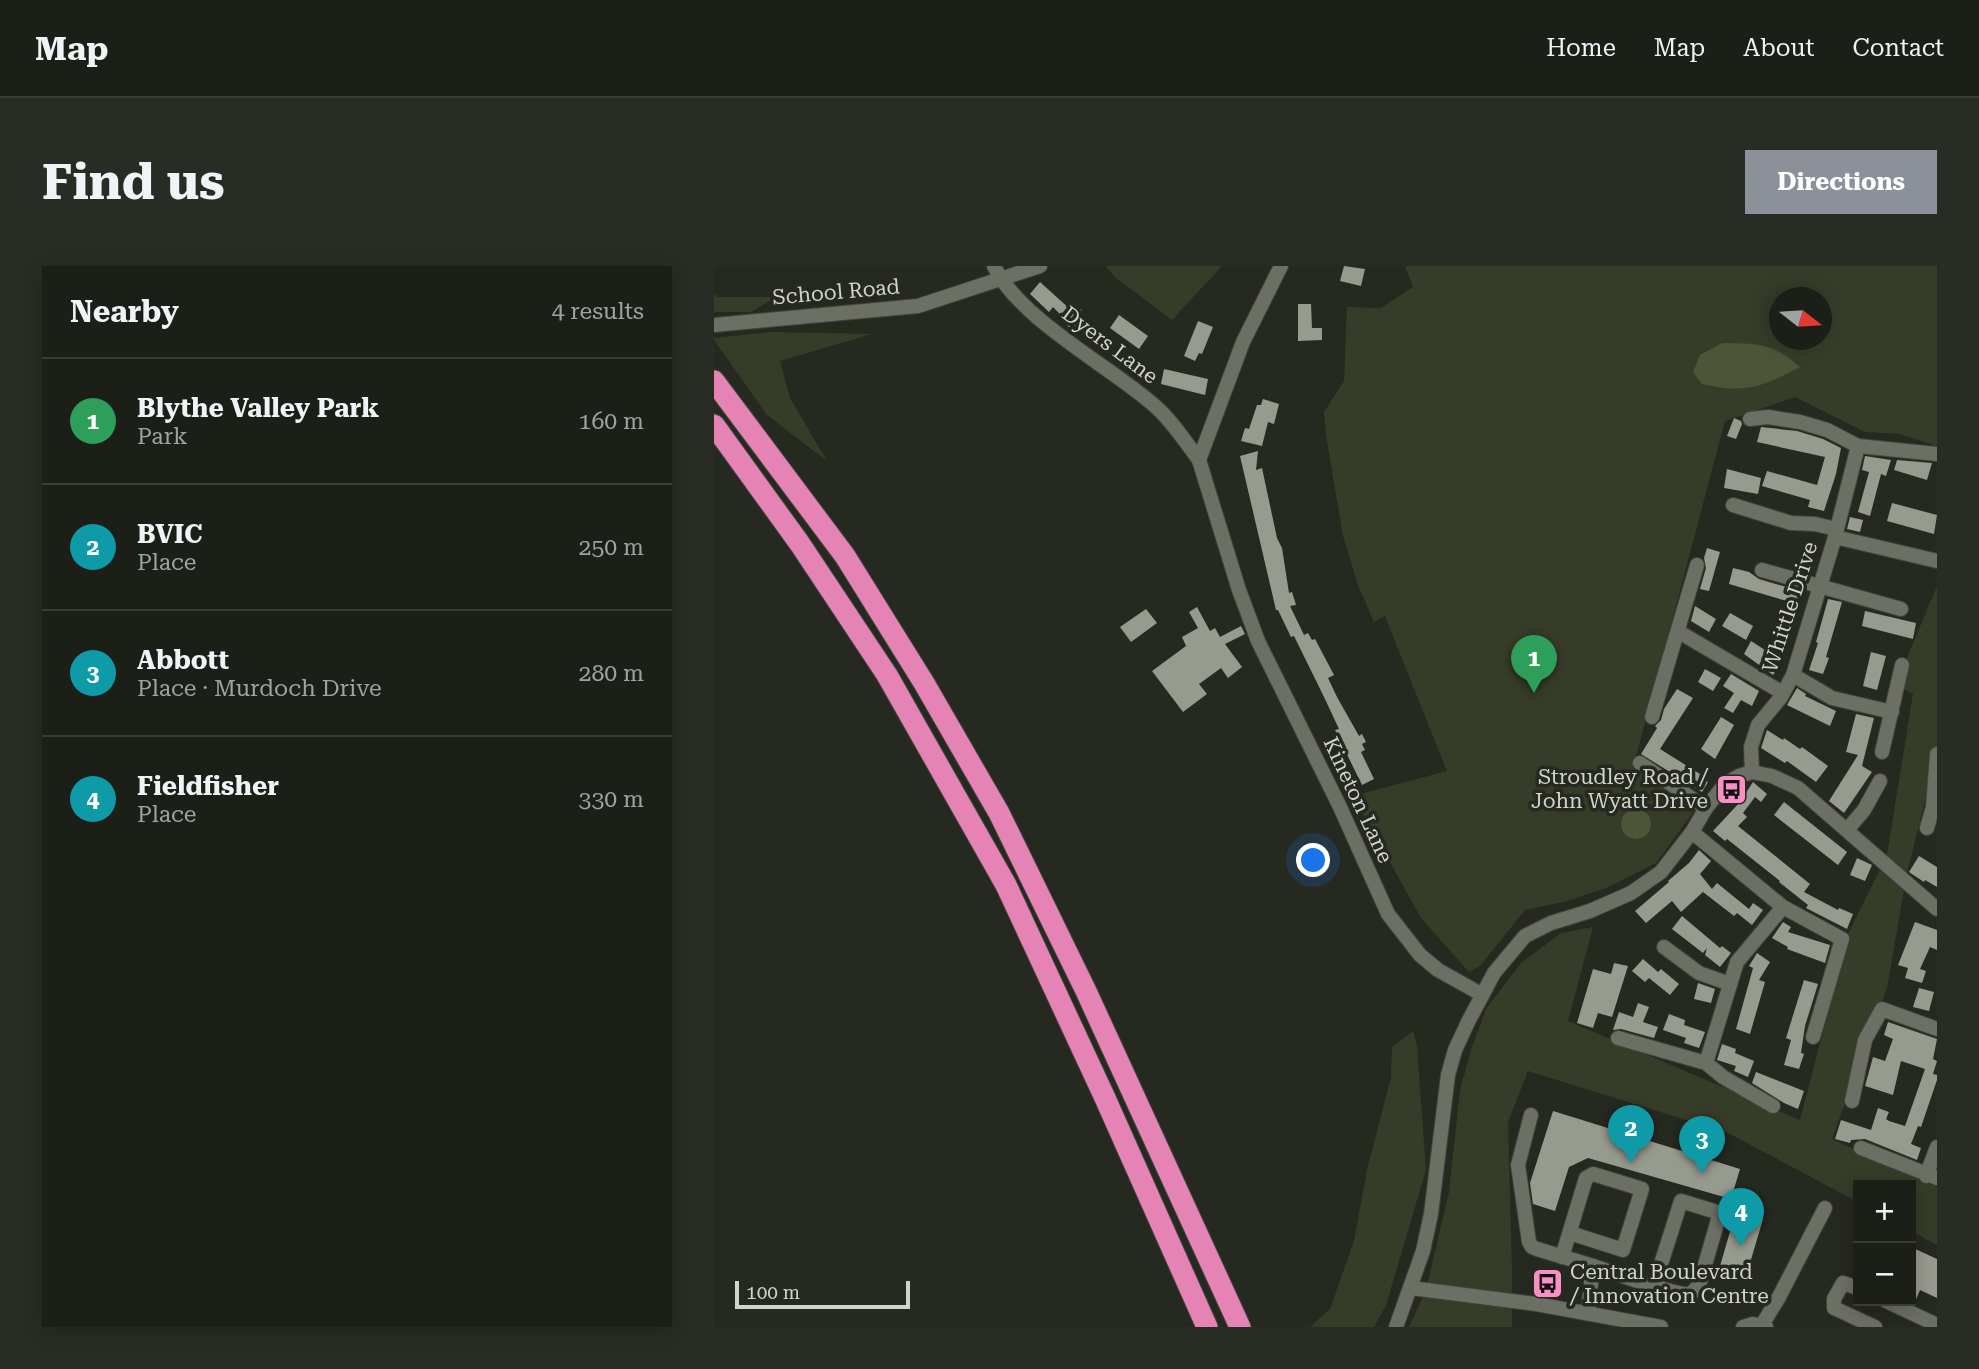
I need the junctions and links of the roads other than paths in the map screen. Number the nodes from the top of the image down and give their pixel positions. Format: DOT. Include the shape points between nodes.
graph roads {
  1 [pos="994,266"];
  2 [pos="1040,266"];
  3 [pos="1280,266"];
  4 [pos="1000,280"];
  5 [pos="714,325"];
  6 [pos="714,381"];
  7 [pos="1750,419"];
  8 [pos="714,425"];
  9 [pos="1858,446"];
  10 [pos="1937,454"];
  11 [pos="1199,460"];
  12 [pos="1733,505"];
  13 [pos="1836,533"];
  14 [pos="1937,561"];
  15 [pos="1697,565"];
  16 [pos="1762,569"];
  17 [pos="1820,585"];
  18 [pos="1901,609"];
  19 [pos="1679,632"];
  20 [pos="1902,665"];
  21 [pos="1793,675"];
  22 [pos="1783,693"];
  23 [pos="1892,712"];
  24 [pos="1652,717"];
  25 [pos="1882,752"];
  26 [pos="1937,754"];
  27 [pos="1640,763"];
  28 [pos="1752,772"];
  29 [pos="1880,780"];
  30 [pos="1706,808"];
  31 [pos="1935,808"];
  32 [pos="1927,828"];
  33 [pos="1847,830"];
  34 [pos="1692,832"];
  35 [pos="1783,907"];
  36 [pos="1937,908"];
  37 [pos="1664,947"];
  38 [pos="1730,984"];
  39 [pos="1481,994"];
  40 [pos="1937,1029"];
  41 [pos="1812,1037"];
  42 [pos="1618,1038"];
  43 [pos="1706,1063"];
  44 [pos="1852,1101"];
  45 [pos="1773,1106"];
  46 [pos="1531,1115"];
  47 [pos="1937,1147"];
  48 [pos="1861,1148"];
  49 [pos="1932,1177"];
  50 [pos="1825,1208"];
  51 [pos="1570,1233"];
  52 [pos="1562,1257"];
  53 [pos="1593,1266"];
  54 [pos="1654,1286"];
  55 [pos="1853,1286"];
  56 [pos="1411,1288"];
  57 [pos="1897,1306"];
  58 [pos="1588,1312"];
  59 [pos="1641,1325"];
  60 [pos="1937,1325"];
  61 [pos="1764,1326"];
  62 [pos="1207,1327"];
  63 [pos="1241,1327"];
  64 [pos="1396,1327"];
  65 [pos="1661,1327"];
  66 [pos="1742,1327"];
  67 [pos="1875,1327"];
  1 -- 4 [label="street, Dyers Lane"];
  2 -- 4 [label="street, School Road"];
  3 -- 11 [label="street" via="1242,342"];
  4 -- 5 [label="street, School Road" via="918,306"];
  4 -- 11 [label="street, Dyers Lane" via="1030,311 1154,406"];
  6 -- 63 [label="highway" via="845,556 999,813"];
  7 -- 9 [label="street" via="1769,417 1827,430"];
  8 -- 62 [label="highway" via="887,676 1006,885"];
  9 -- 10 [label="street"];
  9 -- 13 [label="street, Whittle Drive"];
  11 -- 39 [label="street, Kineton Lane" via="1258,641 1388,914 1420,955"];
  12 -- 13 [label="street"];
  13 -- 14 [label="street"];
  13 -- 17 [label="street, Whittle Drive"];
  15 -- 19 [label="street"];
  16 -- 17 [label="street"];
  17 -- 18 [label="street"];
  17 -- 21 [label="street, Whittle Drive"];
  19 -- 22 [label="street"];
  19 -- 24 [label="street"];
  20 -- 23 [label="street"];
  21 -- 22 [label="street, Whittle Drive"];
  21 -- 23 [label="street" via="1832,698"];
  22 -- 28 [label="street, Whittle Drive" via="1758,725 1751,747"];
  23 -- 25 [label="street"];
  26 -- 31 [label="street"];
  27 -- 30 [label="street"];
  28 -- 30 [label="street" via="1725,785"];
  28 -- 33 [label="street" via="1798,788"];
  29 -- 33 [label="street"];
  30 -- 34 [label="street"];
  31 -- 32 [label="street"];
  33 -- 36 [label="street"];
  34 -- 35 [label="street"];
  34 -- 39 [label="street" via="1661,872 1631,893 1525,936"];
  35 -- 38 [label="street" via="1737,962"];
  35 -- 41 [label="street" via="1842,939"];
  37 -- 38 [label="street" via="1699,973"];
  38 -- 43 [label="street"];
  39 -- 56 [label="street" via="1448,1075 1432,1214"];
  40 -- 44 [label="street" via="1882,1009 1865,1040"];
  42 -- 43 [label="street"];
  43 -- 45 [label="street"];
  46 -- 52 [label="street" via="1518,1165 1528,1237 1532,1247"];
  47 -- 49 [label="street"];
  48 -- 49 [label="street"];
  50 -- 61 [label="street"];
  51 -- 51 [label="street" via="1587,1178 1593,1174 1642,1189 1623,1250"];
  51 -- 52 [label="street"];
  52 -- 53 [label="street"];
  53 -- 54 [label="street"];
  53 -- 58 [label="street"];
  54 -- 54 [label="street" via="1685,1294 1694,1291 1720,1213 1681,1200"];
  55 -- 67 [label="street" via="1843,1283 1834,1308"];
  56 -- 58 [label="street"];
  56 -- 64 [label="street"];
  57 -- 60 [label="street"];
  58 -- 59 [label="street"];
  59 -- 65 [label="street"];
  61 -- 66 [label="street"];
}
